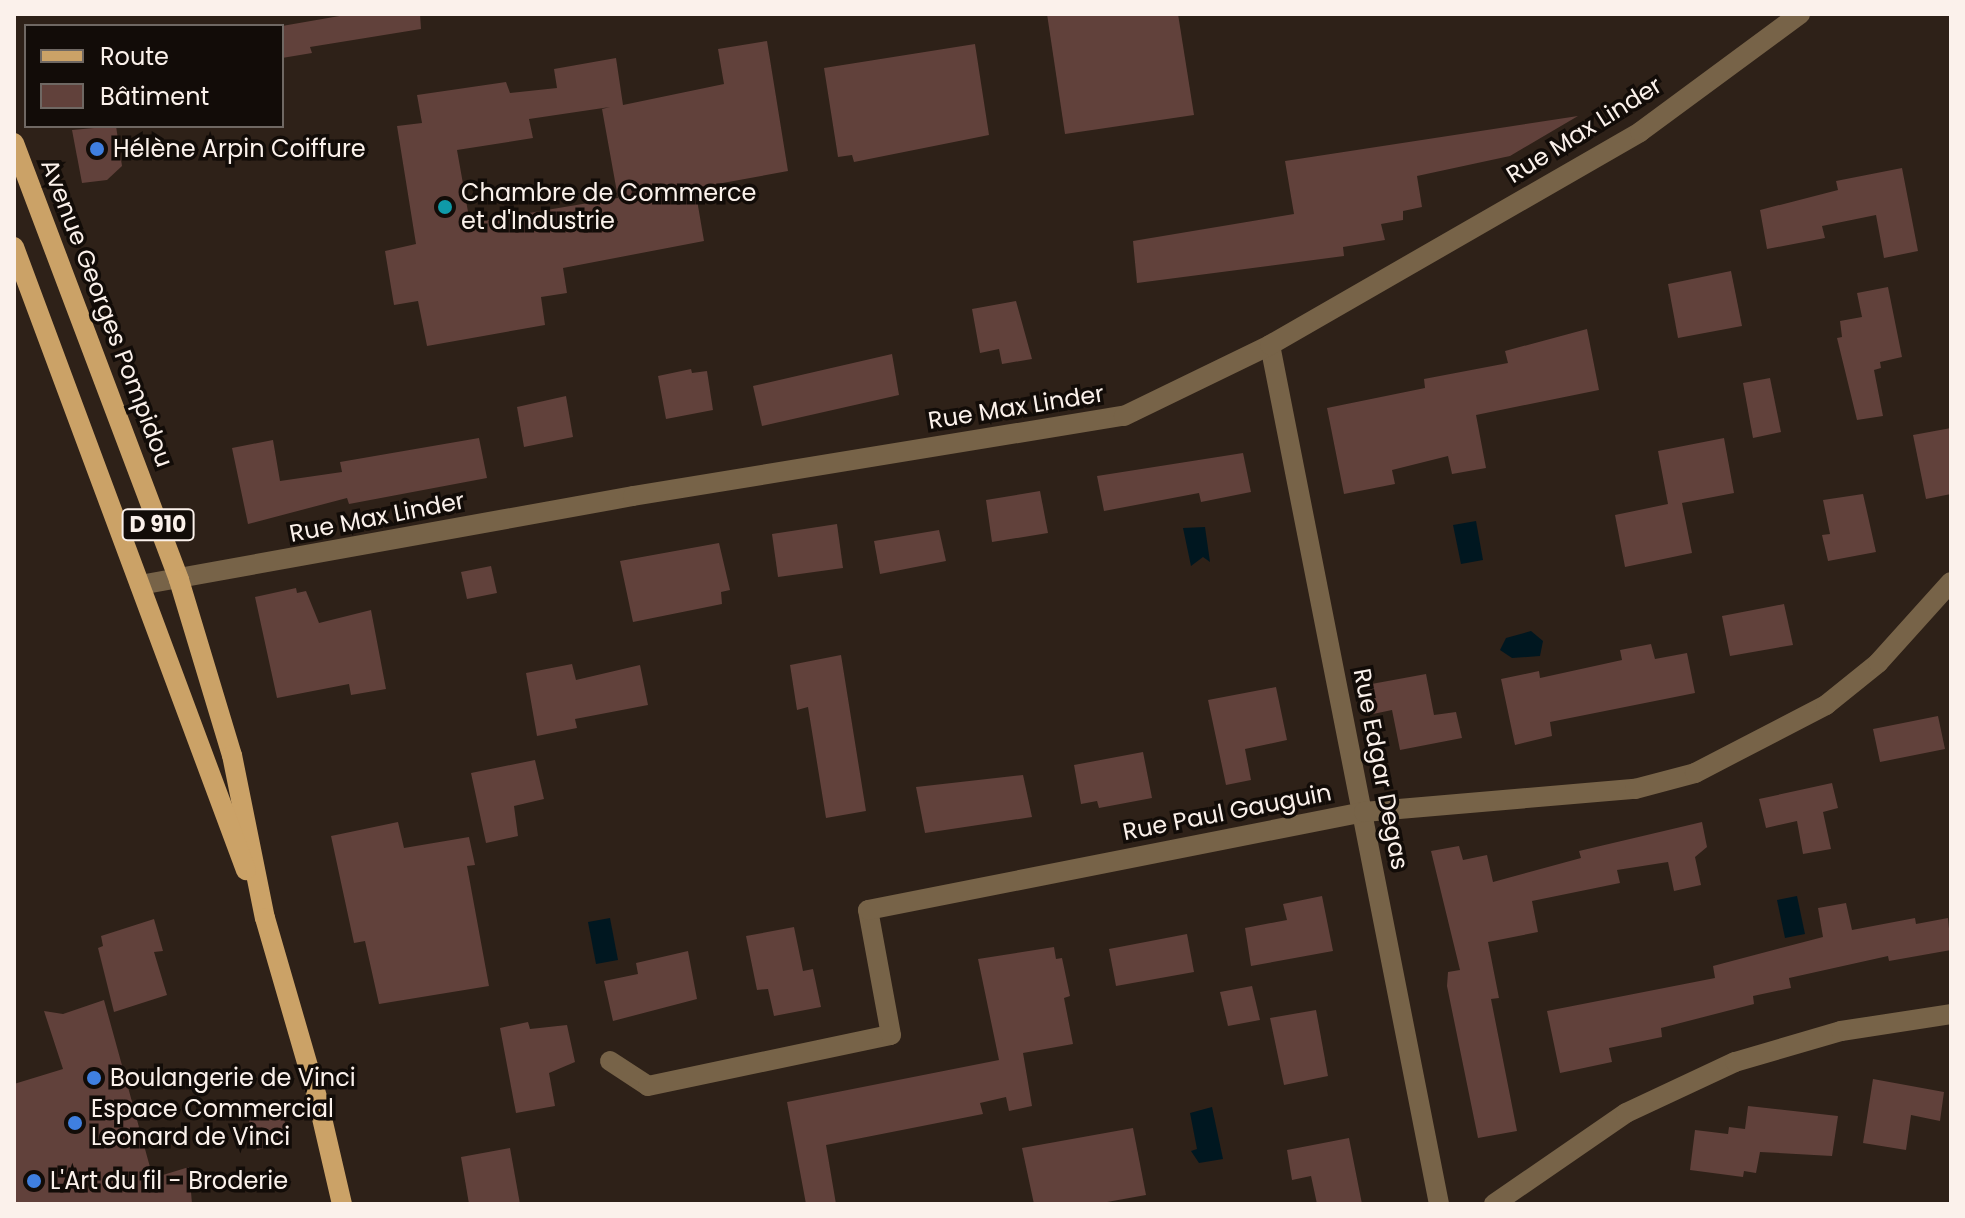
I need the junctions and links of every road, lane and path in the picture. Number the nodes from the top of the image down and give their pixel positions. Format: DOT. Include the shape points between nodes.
graph roads {
  1 [pos="1800,14"];
  2 [pos="14,143"];
  3 [pos="14,247"];
  4 [pos="1270,345"];
  5 [pos="179,580"];
  6 [pos="1951,582"];
  7 [pos="140,585"];
  8 [pos="1364,812"];
  9 [pos="265,918"];
  10 [pos="1951,1014"];
  11 [pos="610,1061"];
  12 [pos="342,1204"];
  13 [pos="1439,1204"];
  14 [pos="1494,1204"];
  1 -- 4 [label="street, Rue Max Linder" via="1640,132"];
  2 -- 5 [label="main road, Avenue Georges Pompidou / D 910"];
  3 -- 7 [label="main road, Avenue Georges Pompidou / D 910"];
  4 -- 5 [label="street, Rue Max Linder" via="1124,416 633,496"];
  4 -- 8 [label="street, Rue Edgar Degas"];
  5 -- 7 [label="street, Rue Max Linder"];
  5 -- 9 [label="main road, Avenue Georges Pompidou / D 910" via="232,755"];
  6 -- 8 [label="street, Rue Paul Gauguin" via="1878,663 1826,705 1695,773 1635,789"];
  7 -- 9 [label="main road, Avenue Georges Pompidou / D 910"];
  8 -- 11 [label="street, Rue Paul Gauguin" via="868,910 891,1035 648,1086"];
  8 -- 13 [label="street, Rue Edgar Degas"];
  9 -- 12 [label="main road, Avenue Georges Pompidou / D 910"];
  10 -- 14 [label="street" via="1841,1031 1735,1062 1626,1113"];
}
